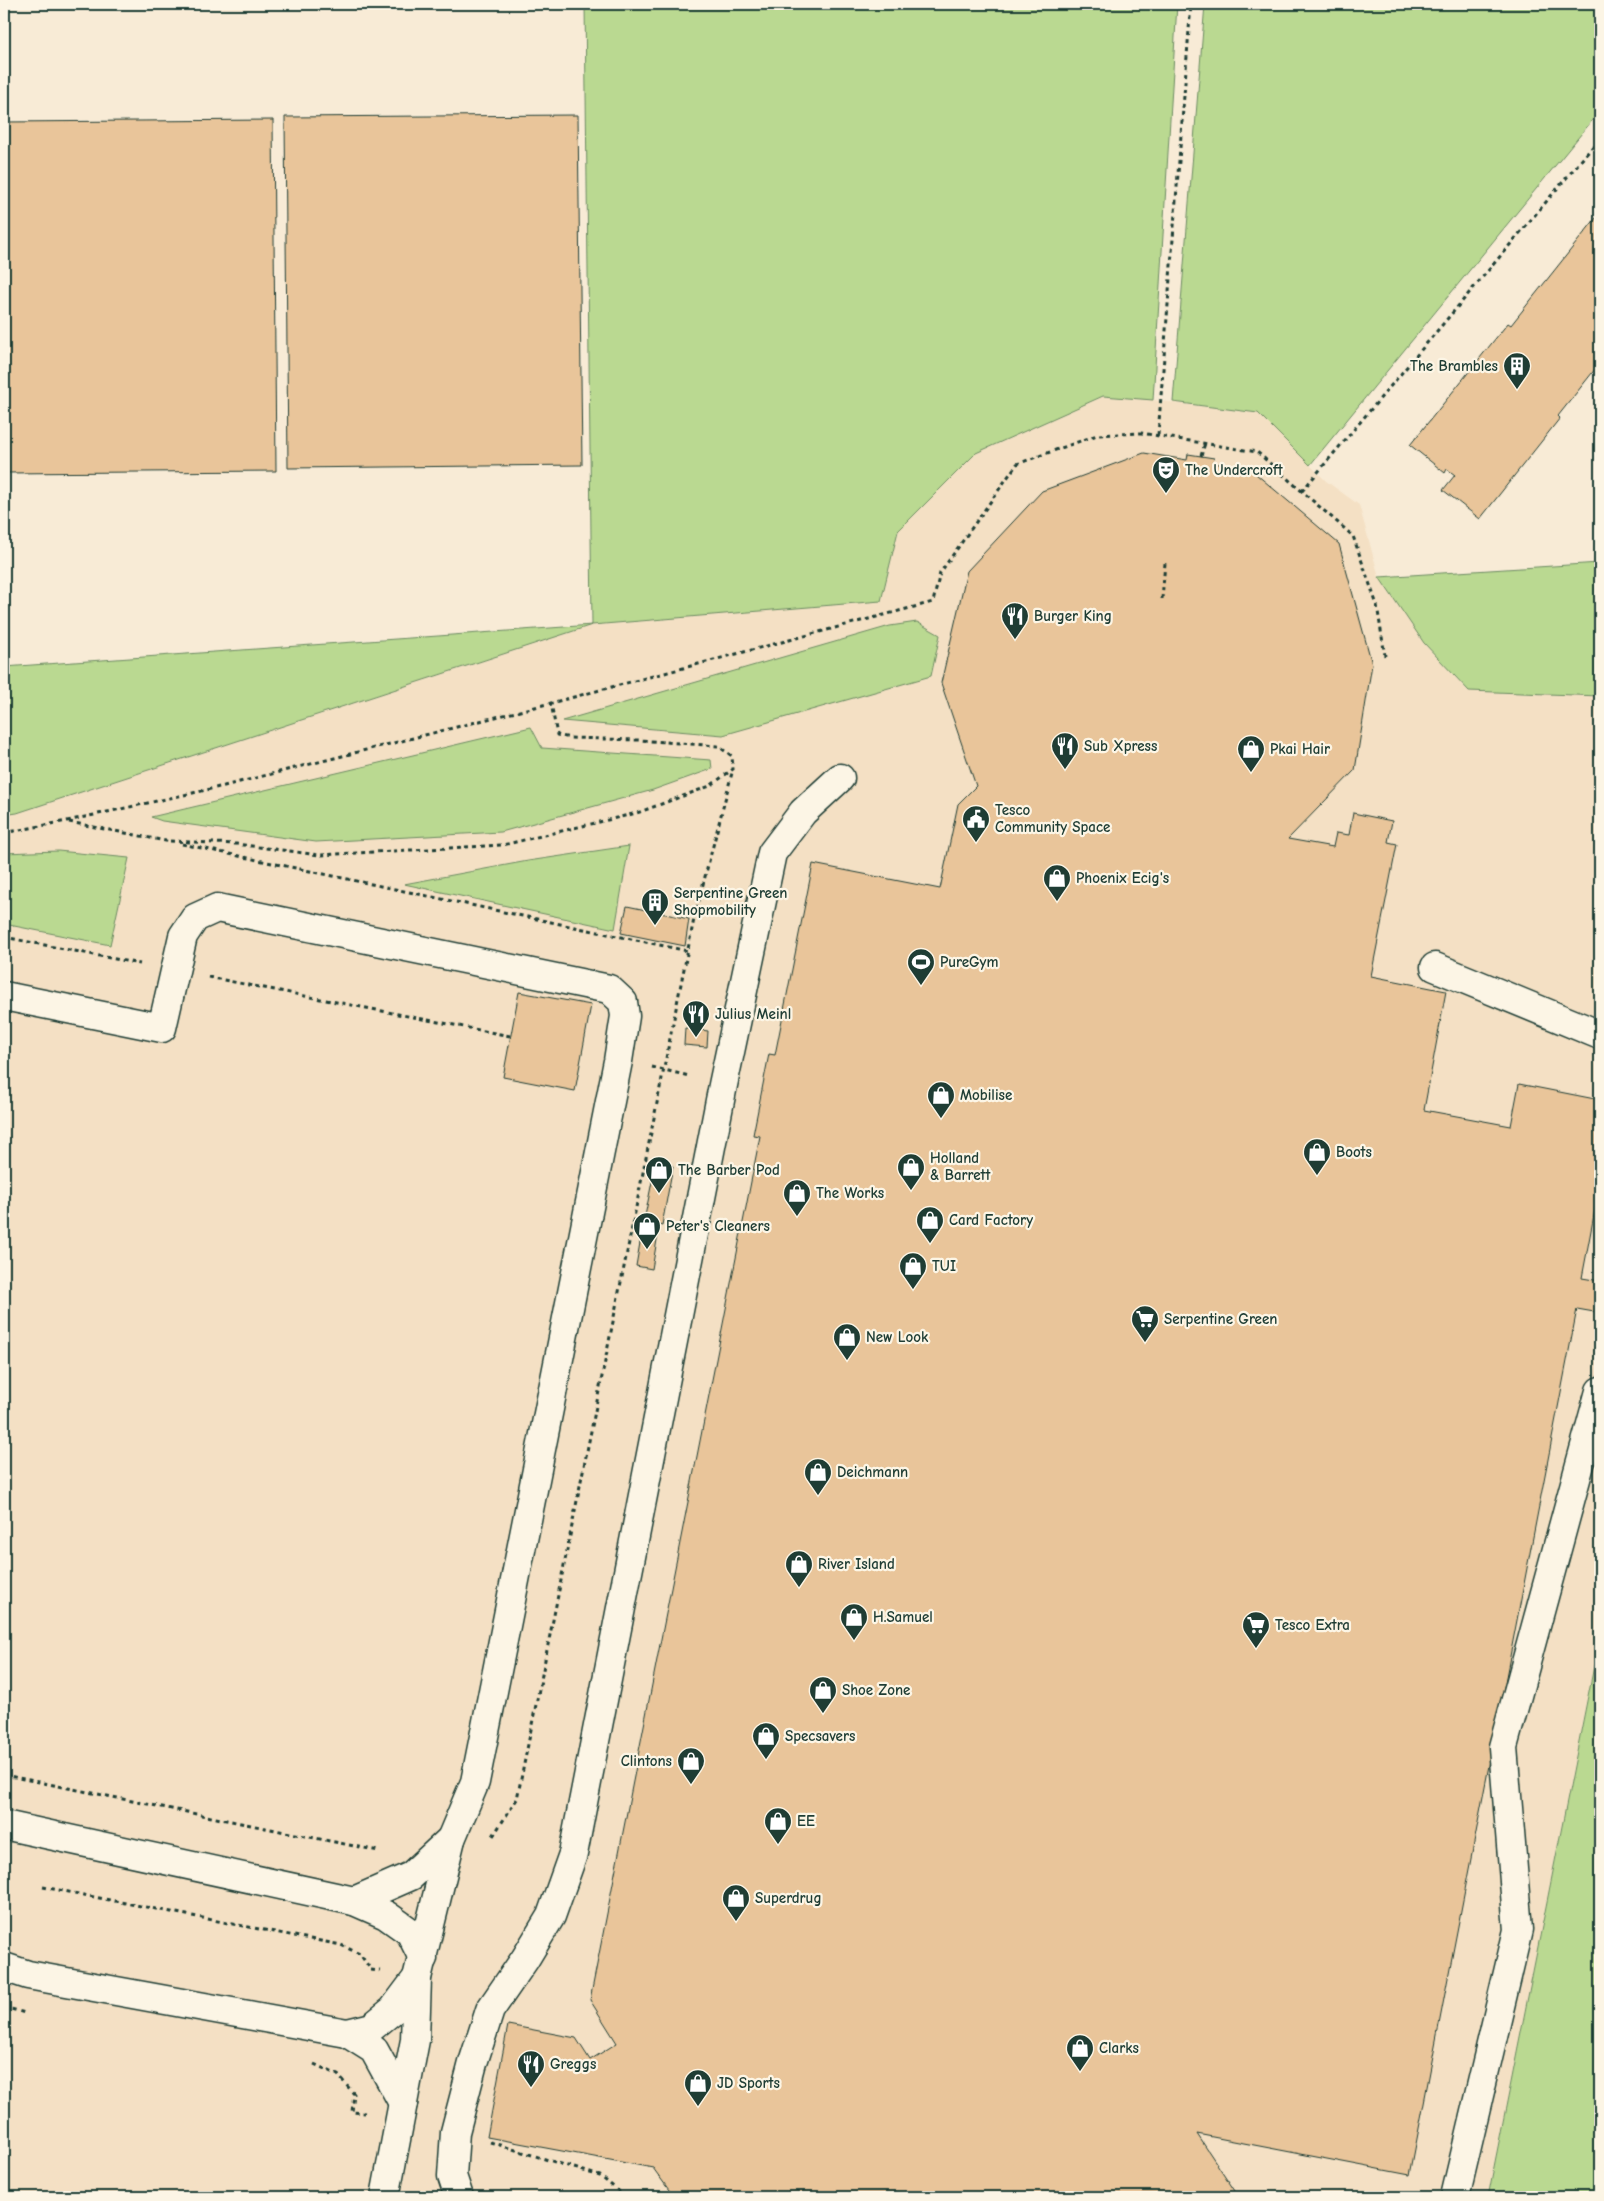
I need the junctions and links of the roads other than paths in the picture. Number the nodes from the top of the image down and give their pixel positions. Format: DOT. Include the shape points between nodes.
graph roads {
  1 [pos="840,778"];
  2 [pos="1435,967"];
  3 [pos="4,996"];
  4 [pos="1600,1035"];
  5 [pos="1600,1391"];
  6 [pos="4,1825"];
  7 [pos="451,1840"];
  8 [pos="354,1901"];
  9 [pos="4,1967"];
  10 [pos="420,1968"];
  11 [pos="347,2033"];
  12 [pos="401,2111"];
  13 [pos="385,2197"];
  14 [pos="459,2197"];
  15 [pos="1454,2197"];
  1 -- 14 [label="lane" via="803,812 772,854 723,1085 573,1854 551,1916 490,2010 455,2132 452,2176"];
  2 -- 4 [label="lane"];
  3 -- 7 [label="lane" via="162,1028 183,936 195,918 217,908 609,989 623,1002 625,1016 618,1061 474,1782"];
  5 -- 15 [label="lane" via="1503,1747 1518,1930"];
  6 -- 8 [label="lane"];
  7 -- 8 [label="lane" via="411,1876"];
  7 -- 10 [label="lane"];
  8 -- 10 [label="lane" via="386,1915 410,1932"];
  9 -- 11 [label="lane" via="28,1975"];
  10 -- 11 [label="lane" via="393,2010 372,2026"];
  10 -- 12 [label="lane" via="415,2040"];
  11 -- 12 [label="lane" via="374,2050"];
  12 -- 13 [label="lane"];
}
